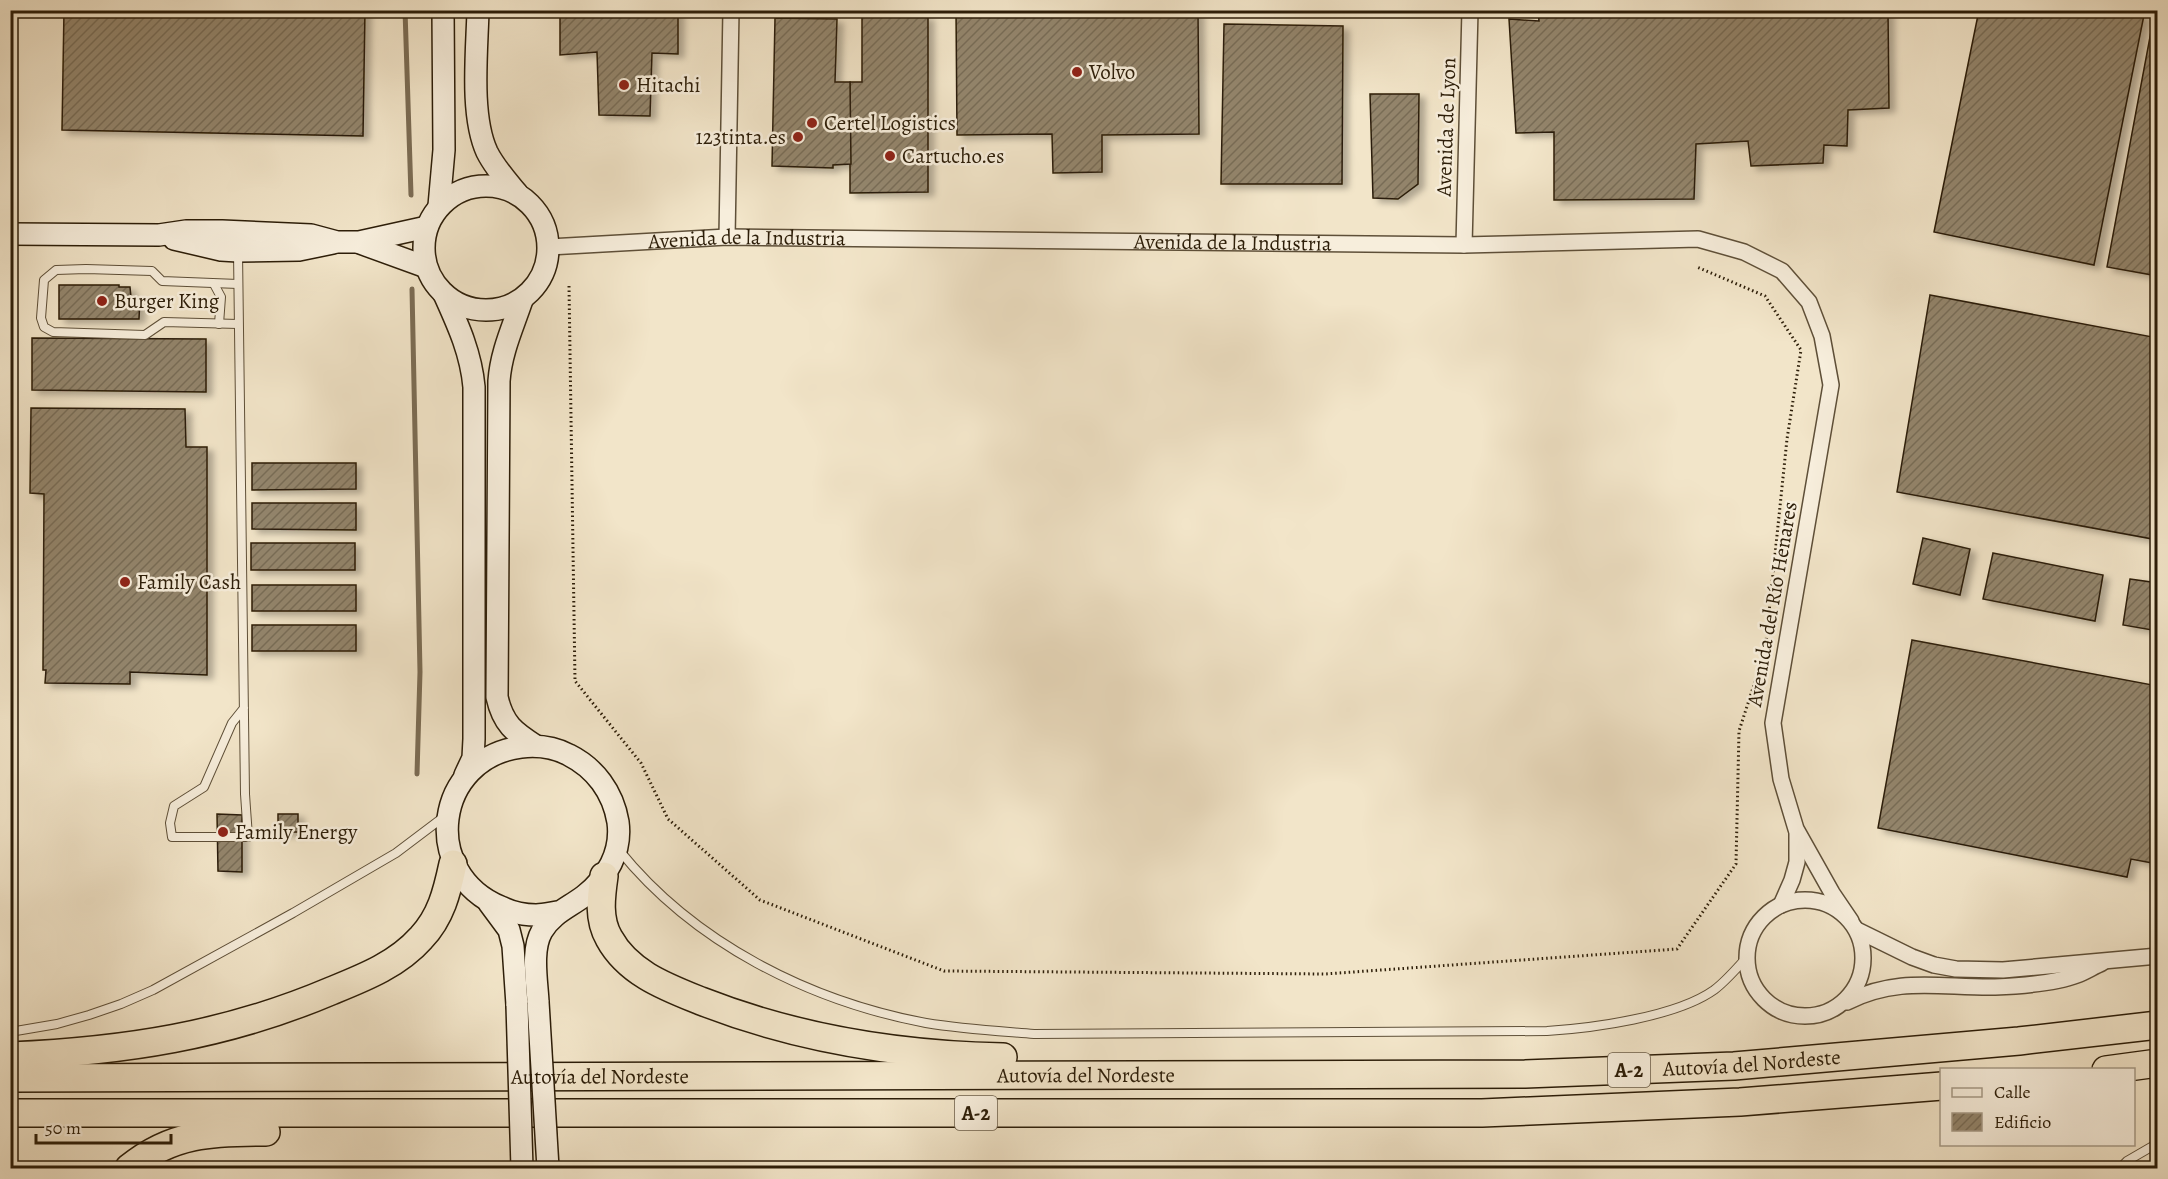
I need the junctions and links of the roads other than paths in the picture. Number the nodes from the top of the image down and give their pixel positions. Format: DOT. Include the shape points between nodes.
graph roads {
  1 [pos="443,10"];
  2 [pos="477,10"];
  3 [pos="731,10"];
  4 [pos="1470,10"];
  5 [pos="517,193"];
  6 [pos="439,206"];
  7 [pos="427,227"];
  8 [pos="10,234"];
  9 [pos="159,235"];
  10 [pos="311,235"];
  11 [pos="727,237"];
  12 [pos="337,242"];
  13 [pos="359,242"];
  14 [pos="1464,245"];
  15 [pos="549,247"];
  16 [pos="238,251"];
  17 [pos="426,267"];
  18 [pos="214,284"];
  19 [pos="238,284"];
  20 [pos="444,294"];
  21 [pos="522,300"];
  22 [pos="219,324"];
  23 [pos="238,324"];
  24 [pos="1831,385"];
  25 [pos="244,708"];
  26 [pos="536,746"];
  27 [pos="460,785"];
  28 [pos="448,813"];
  29 [pos="1796,829"];
  30 [pos="617,847"];
  31 [pos="453,864"];
  32 [pos="604,876"];
  33 [pos="489,902"];
  34 [pos="1781,905"];
  35 [pos="558,912"];
  36 [pos="1854,926"];
  37 [pos="2157,956"];
  38 [pos="1747,957"];
  39 [pos="2108,960"];
  40 [pos="527,1003"];
  41 [pos="1834,1009"];
  42 [pos="2157,1025"];
  43 [pos="10,1032"];
  44 [pos="10,1056"];
  45 [pos="2157,1064"];
  46 [pos="2123,1068"];
  47 [pos="1525,1074"];
  48 [pos="10,1078"];
  49 [pos="1940,1086"];
  50 [pos="10,1113"];
  51 [pos="455,1113"];
  52 [pos="2157,1143"];
  53 [pos="129,1168"];
  54 [pos="522,1168"];
  55 [pos="548,1168"];
  56 [pos="2120,1168"];
  1 -- 6 [label="main road" via="444,150"];
  2 -- 5 [label="main road" via="480,131 492,162"];
  3 -- 11 [label="street"];
  4 -- 14 [label="street, Avenida de Lyon"];
  5 -- 6 [label="main road" via="497,186 476,186 456,193"];
  5 -- 15 [label="main road" via="534,207 545,226"];
  6 -- 7 [label="main road"];
  7 -- 13 [label="main road"];
  7 -- 17 [label="main road" via="423,242"];
  8 -- 9 [label="main road"];
  9 -- 10 [label="main road" via="222,231"];
  9 -- 16 [label="main road"];
  10 -- 12 [label="main road"];
  10 -- 16 [label="main road" via="293,243 241,241"];
  11 -- 14 [label="street, Avenida de la Industria"];
  11 -- 15 [label="street, Avenida de la Industria"];
  12 -- 13 [label="main road"];
  12 -- 16 [label="main road" via="299,250"];
  13 -- 17 [label="main road"];
  14 -- 24 [label="street, Avenida de la Industria" via="1698,239 1744,252 1782,271 1809,302 1822,336"];
  15 -- 21 [label="main road" via="542,277"];
  16 -- 19 [label="lane"];
  17 -- 20 [label="main road"];
  18 -- 19 [label="lane"];
  18 -- 22 [label="lane" via="221,297"];
  18 -- 22 [label="lane" via="162,281 152,271 56,270 44,280 40,318 44,327 53,332 90,334 145,334 164,322"];
  19 -- 23 [label="lane"];
  20 -- 21 [label="main road" via="474,310 507,308"];
  20 -- 27 [label="main road" via="467,347 474,387 474,739 472,758"];
  21 -- 26 [label="main road" via="500,364 497,697 507,724"];
  22 -- 23 [label="lane"];
  23 -- 25 [label="lane"];
  24 -- 29 [label="street, Avenida del Río Henares" via="1773,723 1781,779"];
  25 -- 25 [label="lane" via="232,723 204,787 174,806 172,837 248,837"];
  26 -- 27 [label="main road" via="507,749 480,763"];
  26 -- 30 [label="main road" via="560,750 582,761 600,778 612,799 618,823"];
  27 -- 28 [label="main road"];
  28 -- 31 [label="main road" via="447,834"];
  28 -- 43 [label="lane" via="396,853 153,990 89,1015"];
  29 -- 34 [label="street, Avenida del Río Henares" via="1797,862"];
  29 -- 36 [label="street, Avenida del Río Henares"];
  30 -- 32 [label="main road"];
  30 -- 38 [label="lane" via="652,888 679,910 767,968 861,1007 926,1023 978,1030 1046,1034 1579,1029 1638,1018 1687,1003 1713,990"];
  31 -- 33 [label="main road" via="470,888"];
  31 -- 44 [label="highway" via="437,918 406,952 373,973 292,1007 200,1034 75,1053"];
  32 -- 35 [label="main road" via="583,897"];
  32 -- 47 [label="highway" via="600,900 603,922 608,937 633,967 710,1004 832,1041 963,1056 1348,1057"];
  33 -- 35 [label="main road" via="534,915"];
  33 -- 40 [label="main road" via="509,930"];
  34 -- 36 [label="street" via="1799,900 1818,901 1836,908"];
  34 -- 38 [label="street" via="1756,926"];
  35 -- 40 [label="main road" via="537,945"];
  36 -- 39 [label="street, Avenida del Río Henares" via="1912,957 1956,969 2003,970"];
  36 -- 41 [label="street" via="1863,947 1861,974 1848,998"];
  37 -- 39 [label="street, Avenida del Río Henares"];
  38 -- 41 [label="street" via="1750,977 1760,995 1776,1008 1795,1015 1815,1015"];
  39 -- 41 [label="street, Avenida del Río Henares" via="2075,976 2037,983 1884,988"];
  40 -- 54 [label="main road, bridge"];
  40 -- 55 [label="main road, bridge"];
  42 -- 47 [label="highway, Autovía del Nordeste / A-2" via="1746,1065"];
  45 -- 46 [label="highway"];
  47 -- 48 [label="highway, Autovía del Nordeste / A-2"];
  49 -- 51 [label="highway, Autovía del Nordeste / A-2" via="1740,1102 1482,1113"];
  50 -- 51 [label="highway, Autovía del Nordeste / A-2"];
  51 -- 53 [label="highway" via="384,1130 193,1136 161,1148"];
  52 -- 56 [label="lane"];
}
